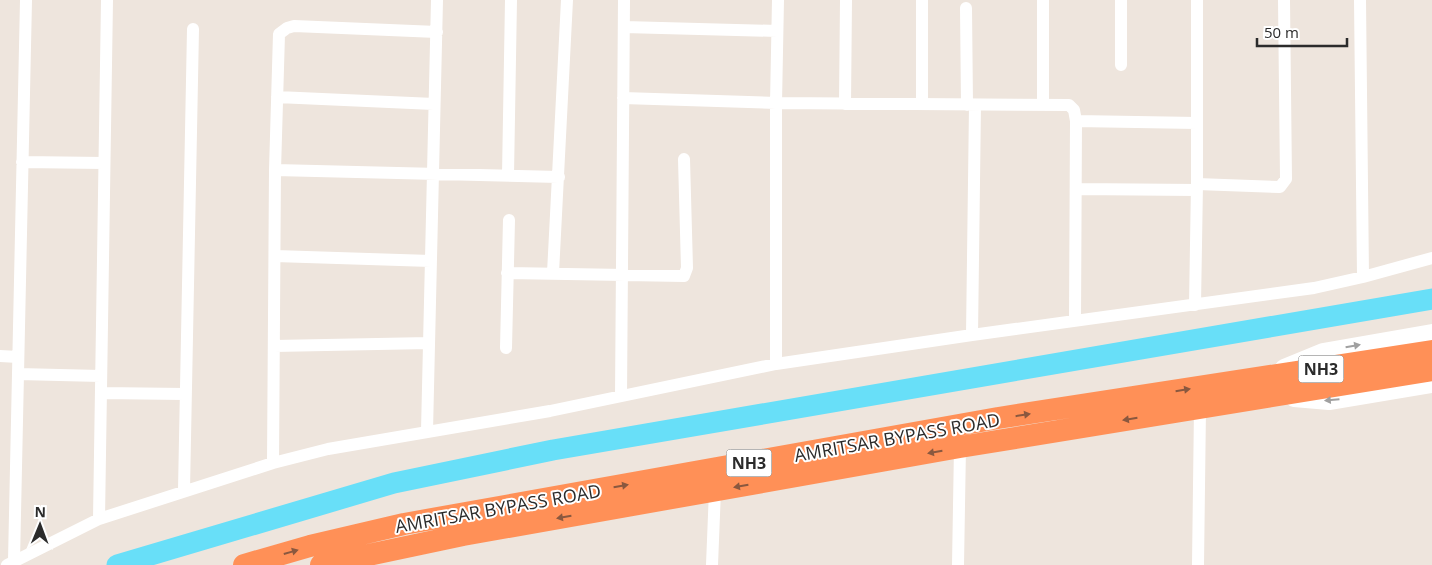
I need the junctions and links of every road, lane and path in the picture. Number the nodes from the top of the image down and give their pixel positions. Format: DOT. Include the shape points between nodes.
graph roads {
  1 [pos="26,0"];
  2 [pos="107,0"];
  3 [pos="437,0"];
  4 [pos="511,0"];
  5 [pos="567,0"];
  6 [pos="624,0"];
  7 [pos="778,0"];
  8 [pos="846,0"];
  9 [pos="922,0"];
  10 [pos="1043,0"];
  11 [pos="1121,0"];
  12 [pos="1197,0"];
  13 [pos="1284,0"];
  14 [pos="1360,0"];
  15 [pos="966,8"];
  16 [pos="624,26"];
  17 [pos="193,29"];
  18 [pos="777,31"];
  19 [pos="437,32"];
  20 [pos="1121,65"];
  21 [pos="277,97"];
  22 [pos="623,98"];
  23 [pos="776,102"];
  24 [pos="434,104"];
  25 [pos="845,104"];
  26 [pos="922,104"];
  27 [pos="971,105"];
  28 [pos="1043,105"];
  29 [pos="1076,121"];
  30 [pos="1197,123"];
  31 [pos="684,159"];
  32 [pos="22,162"];
  33 [pos="104,164"];
  34 [pos="275,170"];
  35 [pos="432,175"];
  36 [pos="508,175"];
  37 [pos="559,177"];
  38 [pos="1197,187"];
  39 [pos="1076,189"];
  40 [pos="509,220"];
  41 [pos="275,256"];
  42 [pos="1432,258"];
  43 [pos="431,261"];
  44 [pos="507,273"];
  45 [pos="553,274"];
  46 [pos="621,276"];
  47 [pos="1363,277"];
  48 [pos="1195,305"];
  49 [pos="1076,322"];
  50 [pos="1432,333"];
  51 [pos="972,335"];
  52 [pos="429,343"];
  53 [pos="274,346"];
  54 [pos="506,348"];
  55 [pos="1432,351"];
  56 [pos="0,356"];
  57 [pos="18,357"];
  58 [pos="776,364"];
  59 [pos="1386,368"];
  60 [pos="1432,370"];
  61 [pos="18,374"];
  62 [pos="101,376"];
  63 [pos="1432,384"];
  64 [pos="1261,387"];
  65 [pos="100,393"];
  66 [pos="185,394"];
  67 [pos="621,396"];
  68 [pos="1200,408"];
  69 [pos="427,431"];
  70 [pos="960,447"];
  71 [pos="273,462"];
  72 [pos="184,490"];
  73 [pos="715,490"];
  74 [pos="99,518"];
  75 [pos="11,563"];
  76 [pos="244,565"];
  77 [pos="321,565"];
  78 [pos="712,565"];
  79 [pos="958,565"];
  80 [pos="1198,565"];
  1 -- 32 [label="street"];
  2 -- 33 [label="street"];
  3 -- 19 [label="street"];
  4 -- 36 [label="street"];
  5 -- 37 [label="street"];
  6 -- 16 [label="street"];
  7 -- 18 [label="street"];
  8 -- 25 [label="street"];
  9 -- 26 [label="street"];
  10 -- 28 [label="street"];
  11 -- 20 [label="street"];
  12 -- 30 [label="street"];
  13 -- 38 [label="street" via="1285,183 1280,187"];
  14 -- 47 [label="street"];
  15 -- 27 [label="street"];
  16 -- 18 [label="street"];
  16 -- 22 [label="street"];
  17 -- 66 [label="street"];
  18 -- 23 [label="street"];
  19 -- 21 [label="street" via="287,28 279,34 278,40"];
  19 -- 24 [label="street"];
  21 -- 24 [label="street"];
  21 -- 34 [label="street"];
  22 -- 23 [label="street"];
  22 -- 46 [label="street"];
  23 -- 25 [label="street"];
  23 -- 58 [label="street"];
  24 -- 35 [label="street"];
  25 -- 26 [label="street"];
  26 -- 27 [label="street"];
  27 -- 28 [label="street"];
  27 -- 51 [label="street"];
  28 -- 29 [label="street" via="1069,105 1074,110"];
  29 -- 30 [label="street"];
  29 -- 39 [label="street"];
  30 -- 38 [label="street"];
  31 -- 46 [label="street" via="686,275 680,278"];
  32 -- 33 [label="street"];
  32 -- 57 [label="street"];
  33 -- 62 [label="street"];
  34 -- 35 [label="street"];
  34 -- 41 [label="street"];
  35 -- 36 [label="street"];
  35 -- 43 [label="street"];
  36 -- 37 [label="street"];
  37 -- 45 [label="street"];
  38 -- 39 [label="street"];
  38 -- 48 [label="street"];
  39 -- 49 [label="street"];
  40 -- 44 [label="street"];
  41 -- 43 [label="street"];
  41 -- 53 [label="street"];
  42 -- 47 [label="street"];
  43 -- 52 [label="street"];
  44 -- 45 [label="street"];
  44 -- 54 [label="street"];
  45 -- 46 [label="street"];
  46 -- 67 [label="street"];
  47 -- 48 [label="street" via="1265,296"];
  48 -- 49 [label="street"];
  49 -- 51 [label="street"];
  64 -- 50 [label="street, one-way" via="1323,352"];
  51 -- 58 [label="street"];
  52 -- 53 [label="street"];
  52 -- 69 [label="street"];
  53 -- 71 [label="street"];
  55 -- 59 [label="highway, NH3"];
  56 -- 57 [label="street"];
  57 -- 61 [label="street"];
  58 -- 67 [label="street"];
  59 -- 60 [label="highway, NH3"];
  59 -- 64 [label="highway, NH3"];
  61 -- 62 [label="street"];
  61 -- 75 [label="street"];
  62 -- 65 [label="street"];
  63 -- 64 [label="street, one-way" via="1329,401"];
  64 -- 68 [label="highway, AMRITSAR BYPASS ROAD / NH3"];
  76 -- 64 [label="highway, AMRITSAR BYPASS ROAD / NH3, one-way" via="404,524 998,418"];
  65 -- 66 [label="street"];
  65 -- 74 [label="street"];
  66 -- 72 [label="street"];
  67 -- 69 [label="street"];
  68 -- 70 [label="highway, AMRITSAR BYPASS ROAD / NH3, one-way"];
  68 -- 80 [label="street"];
  69 -- 71 [label="street"];
  70 -- 73 [label="highway, AMRITSAR BYPASS ROAD / NH3, one-way"];
  70 -- 79 [label="street"];
  71 -- 72 [label="street"];
  72 -- 74 [label="street"];
  73 -- 77 [label="highway, AMRITSAR BYPASS ROAD / NH3, one-way" via="463,535"];
  73 -- 78 [label="street"];
  74 -- 75 [label="street"];
}
